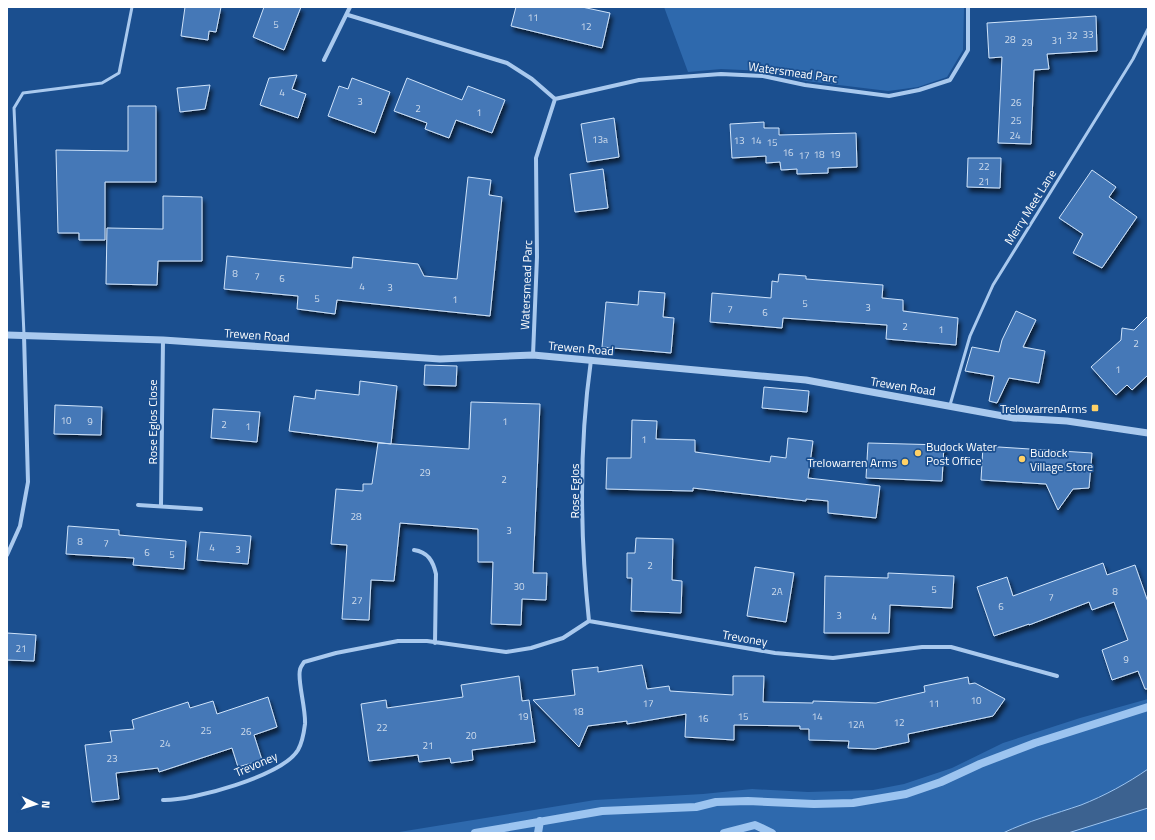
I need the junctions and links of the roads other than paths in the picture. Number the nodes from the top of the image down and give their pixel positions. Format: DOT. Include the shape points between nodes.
graph roads {
  1 [pos="132,7"];
  2 [pos="350,7"];
  3 [pos="968,7"];
  4 [pos="348,15"];
  5 [pos="1148,29"];
  6 [pos="324,60"];
  7 [pos="555,99"];
  8 [pos="24,334"];
  9 [pos="7,335"];
  10 [pos="163,340"];
  11 [pos="534,355"];
  12 [pos="591,360"];
  13 [pos="950,405"];
  14 [pos="1148,433"];
  15 [pos="138,505"];
  16 [pos="161,505"];
  17 [pos="201,509"];
  18 [pos="414,550"];
  19 [pos="7,555"];
  20 [pos="589,621"];
  21 [pos="434,642"];
  22 [pos="1057,676"];
  23 [pos="163,800"];
  1 -- 8 [label="lane" via="119,74 102,84 23,93 14,108"];
  2 -- 4 [label="street"];
  3 -- 7 [label="street, Watersmead Parc" via="968,50 950,80 919,90 889,96 763,76 721,74 639,80"];
  4 -- 6 [label="street"];
  4 -- 7 [label="street" via="507,63 532,79"];
  5 -- 13 [label="lane, Merry Meet Lane" via="1133,59 993,285 970,336"];
  7 -- 11 [label="street, Watersmead Parc" via="536,158 537,257"];
  8 -- 9 [label="street, Trewen Road"];
  8 -- 10 [label="street, Trewen Road"];
  8 -- 19 [label="street" via="28,482 20,526"];
  10 -- 11 [label="street, Trewen Road" via="440,359"];
  10 -- 16 [label="street, Rose Eglos Close"];
  11 -- 12 [label="street, Trewen Road"];
  12 -- 13 [label="street, Trewen Road" via="786,378"];
  12 -- 20 [label="street, Rose Eglos" via="585,415 583,489 584,563"];
  13 -- 14 [label="street, Trewen Road" via="1014,418 1067,421"];
  15 -- 16 [label="street"];
  16 -- 17 [label="street"];
  18 -- 21 [label="street" via="421,551 434,564"];
  20 -- 21 [label="street, Trevoney" via="563,638 506,652"];
  20 -- 22 [label="street, Trevoney" via="774,653 832,658 951,647"];
  21 -- 23 [label="street, Trevoney" via="398,641 304,662 299,670 306,710 302,737 298,750 286,763 273,771 242,782 188,797"];
}
